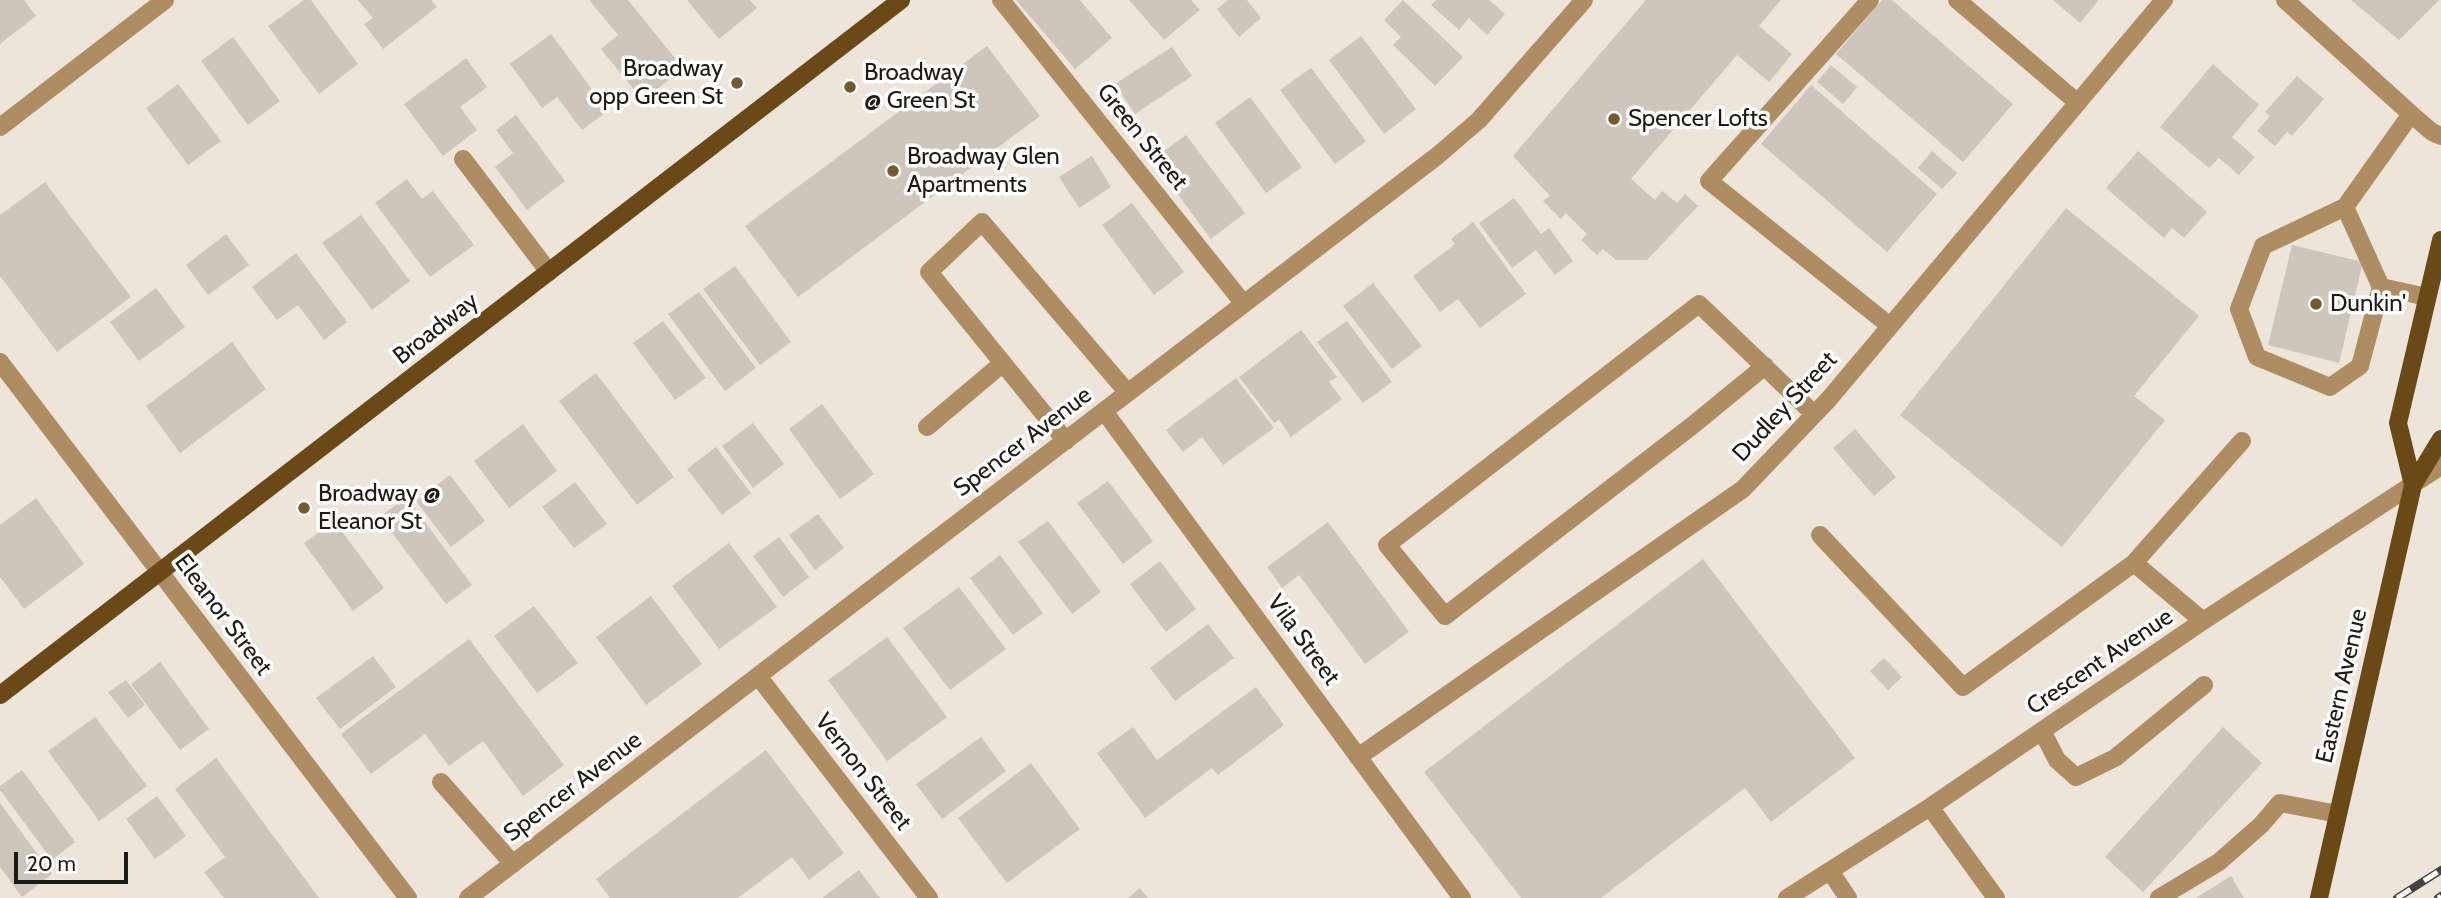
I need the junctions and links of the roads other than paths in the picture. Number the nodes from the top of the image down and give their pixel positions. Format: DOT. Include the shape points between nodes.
graph roads {
  1 [pos="165,0"];
  2 [pos="901,0"];
  3 [pos="1001,0"];
  4 [pos="1584,0"];
  5 [pos="1870,0"];
  6 [pos="1957,0"];
  7 [pos="2164,0"];
  8 [pos="2285,0"];
  9 [pos="2078,103"];
  10 [pos="2411,114"];
  11 [pos="0,127"];
  12 [pos="2441,136"];
  13 [pos="463,159"];
  14 [pos="2345,207"];
  15 [pos="2441,240"];
  16 [pos="550,272"];
  17 [pos="2381,287"];
  18 [pos="2427,297"];
  19 [pos="1244,304"];
  20 [pos="1890,326"];
  21 [pos="0,362"];
  22 [pos="1003,363"];
  23 [pos="1765,366"];
  24 [pos="1128,393"];
  25 [pos="1104,411"];
  26 [pos="1814,414"];
  27 [pos="927,427"];
  28 [pos="2441,439"];
  29 [pos="1066,441"];
  30 [pos="2242,441"];
  31 [pos="2441,466"];
  32 [pos="2413,485"];
  33 [pos="1820,535"];
  34 [pos="2134,563"];
  35 [pos="160,573"];
  36 [pos="2203,621"];
  37 [pos="758,676"];
  38 [pos="2204,685"];
  39 [pos="0,695"];
  40 [pos="2042,731"];
  41 [pos="1358,757"];
  42 [pos="441,782"];
  43 [pos="1930,807"];
  44 [pos="2338,814"];
  45 [pos="513,864"];
  46 [pos="1830,871"];
  47 [pos="408,898"];
  48 [pos="468,898"];
  49 [pos="929,898"];
  50 [pos="1462,898"];
  51 [pos="1787,898"];
  52 [pos="1848,898"];
  53 [pos="1996,898"];
  54 [pos="2159,898"];
  55 [pos="2319,898"];
  1 -- 11 [label="street"];
  2 -- 16 [label="main road, Broadway"];
  3 -- 19 [label="street, Green Street"];
  4 -- 19 [label="street, Spencer Avenue" via="1458,139"];
  5 -- 20 [label="street" via="1709,181"];
  6 -- 9 [label="street"];
  7 -- 9 [label="street, Dudley Street"];
  8 -- 10 [label="street"];
  9 -- 20 [label="street, Dudley Street"];
  10 -- 12 [label="street"];
  10 -- 14 [label="street"];
  13 -- 16 [label="street"];
  14 -- 17 [label="street"];
  14 -- 17 [label="street" via="2263,246 2239,309 2257,357 2330,387 2360,366"];
  15 -- 18 [label="main road, Eastern Avenue"];
  16 -- 35 [label="main road, Broadway"];
  17 -- 18 [label="street"];
  18 -- 32 [label="main road, Eastern Avenue" via="2398,423"];
  19 -- 24 [label="street, Spencer Avenue"];
  20 -- 26 [label="street, Dudley Street"];
  21 -- 35 [label="street, Eleanor Street"];
  22 -- 24 [label="street" via="929,272 982,222"];
  22 -- 27 [label="street"];
  22 -- 29 [label="street"];
  23 -- 23 [label="street" via="1699,304 1387,545 1445,616"];
  23 -- 26 [label="street"];
  24 -- 25 [label="street, Spencer Avenue"];
  25 -- 29 [label="street, Spencer Avenue"];
  25 -- 41 [label="street, Vila Street"];
  26 -- 41 [label="street, Dudley Street" via="1743,489"];
  28 -- 32 [label="main road, Eastern Avenue"];
  29 -- 37 [label="street, Spencer Avenue"];
  30 -- 34 [label="street"];
  31 -- 32 [label="street, Crescent Avenue"];
  32 -- 36 [label="street, Crescent Avenue"];
  32 -- 44 [label="main road, Eastern Avenue"];
  33 -- 34 [label="street" via="1963,687"];
  34 -- 36 [label="street"];
  35 -- 39 [label="main road, Broadway"];
  35 -- 47 [label="street, Eleanor Street"];
  36 -- 40 [label="street, Crescent Avenue"];
  37 -- 45 [label="street, Spencer Avenue"];
  37 -- 49 [label="street, Vernon Street"];
  38 -- 40 [label="street" via="2115,758 2076,778 2057,760"];
  40 -- 43 [label="street, Crescent Avenue"];
  41 -- 50 [label="street, Vila Street"];
  42 -- 45 [label="street"];
  43 -- 46 [label="street, Crescent Avenue"];
  43 -- 53 [label="street"];
  44 -- 54 [label="street" via="2280,803 2219,862"];
  44 -- 55 [label="main road, Eastern Avenue"];
  45 -- 48 [label="street, Spencer Avenue"];
  46 -- 51 [label="street, Crescent Avenue"];
  46 -- 52 [label="street"];
}
